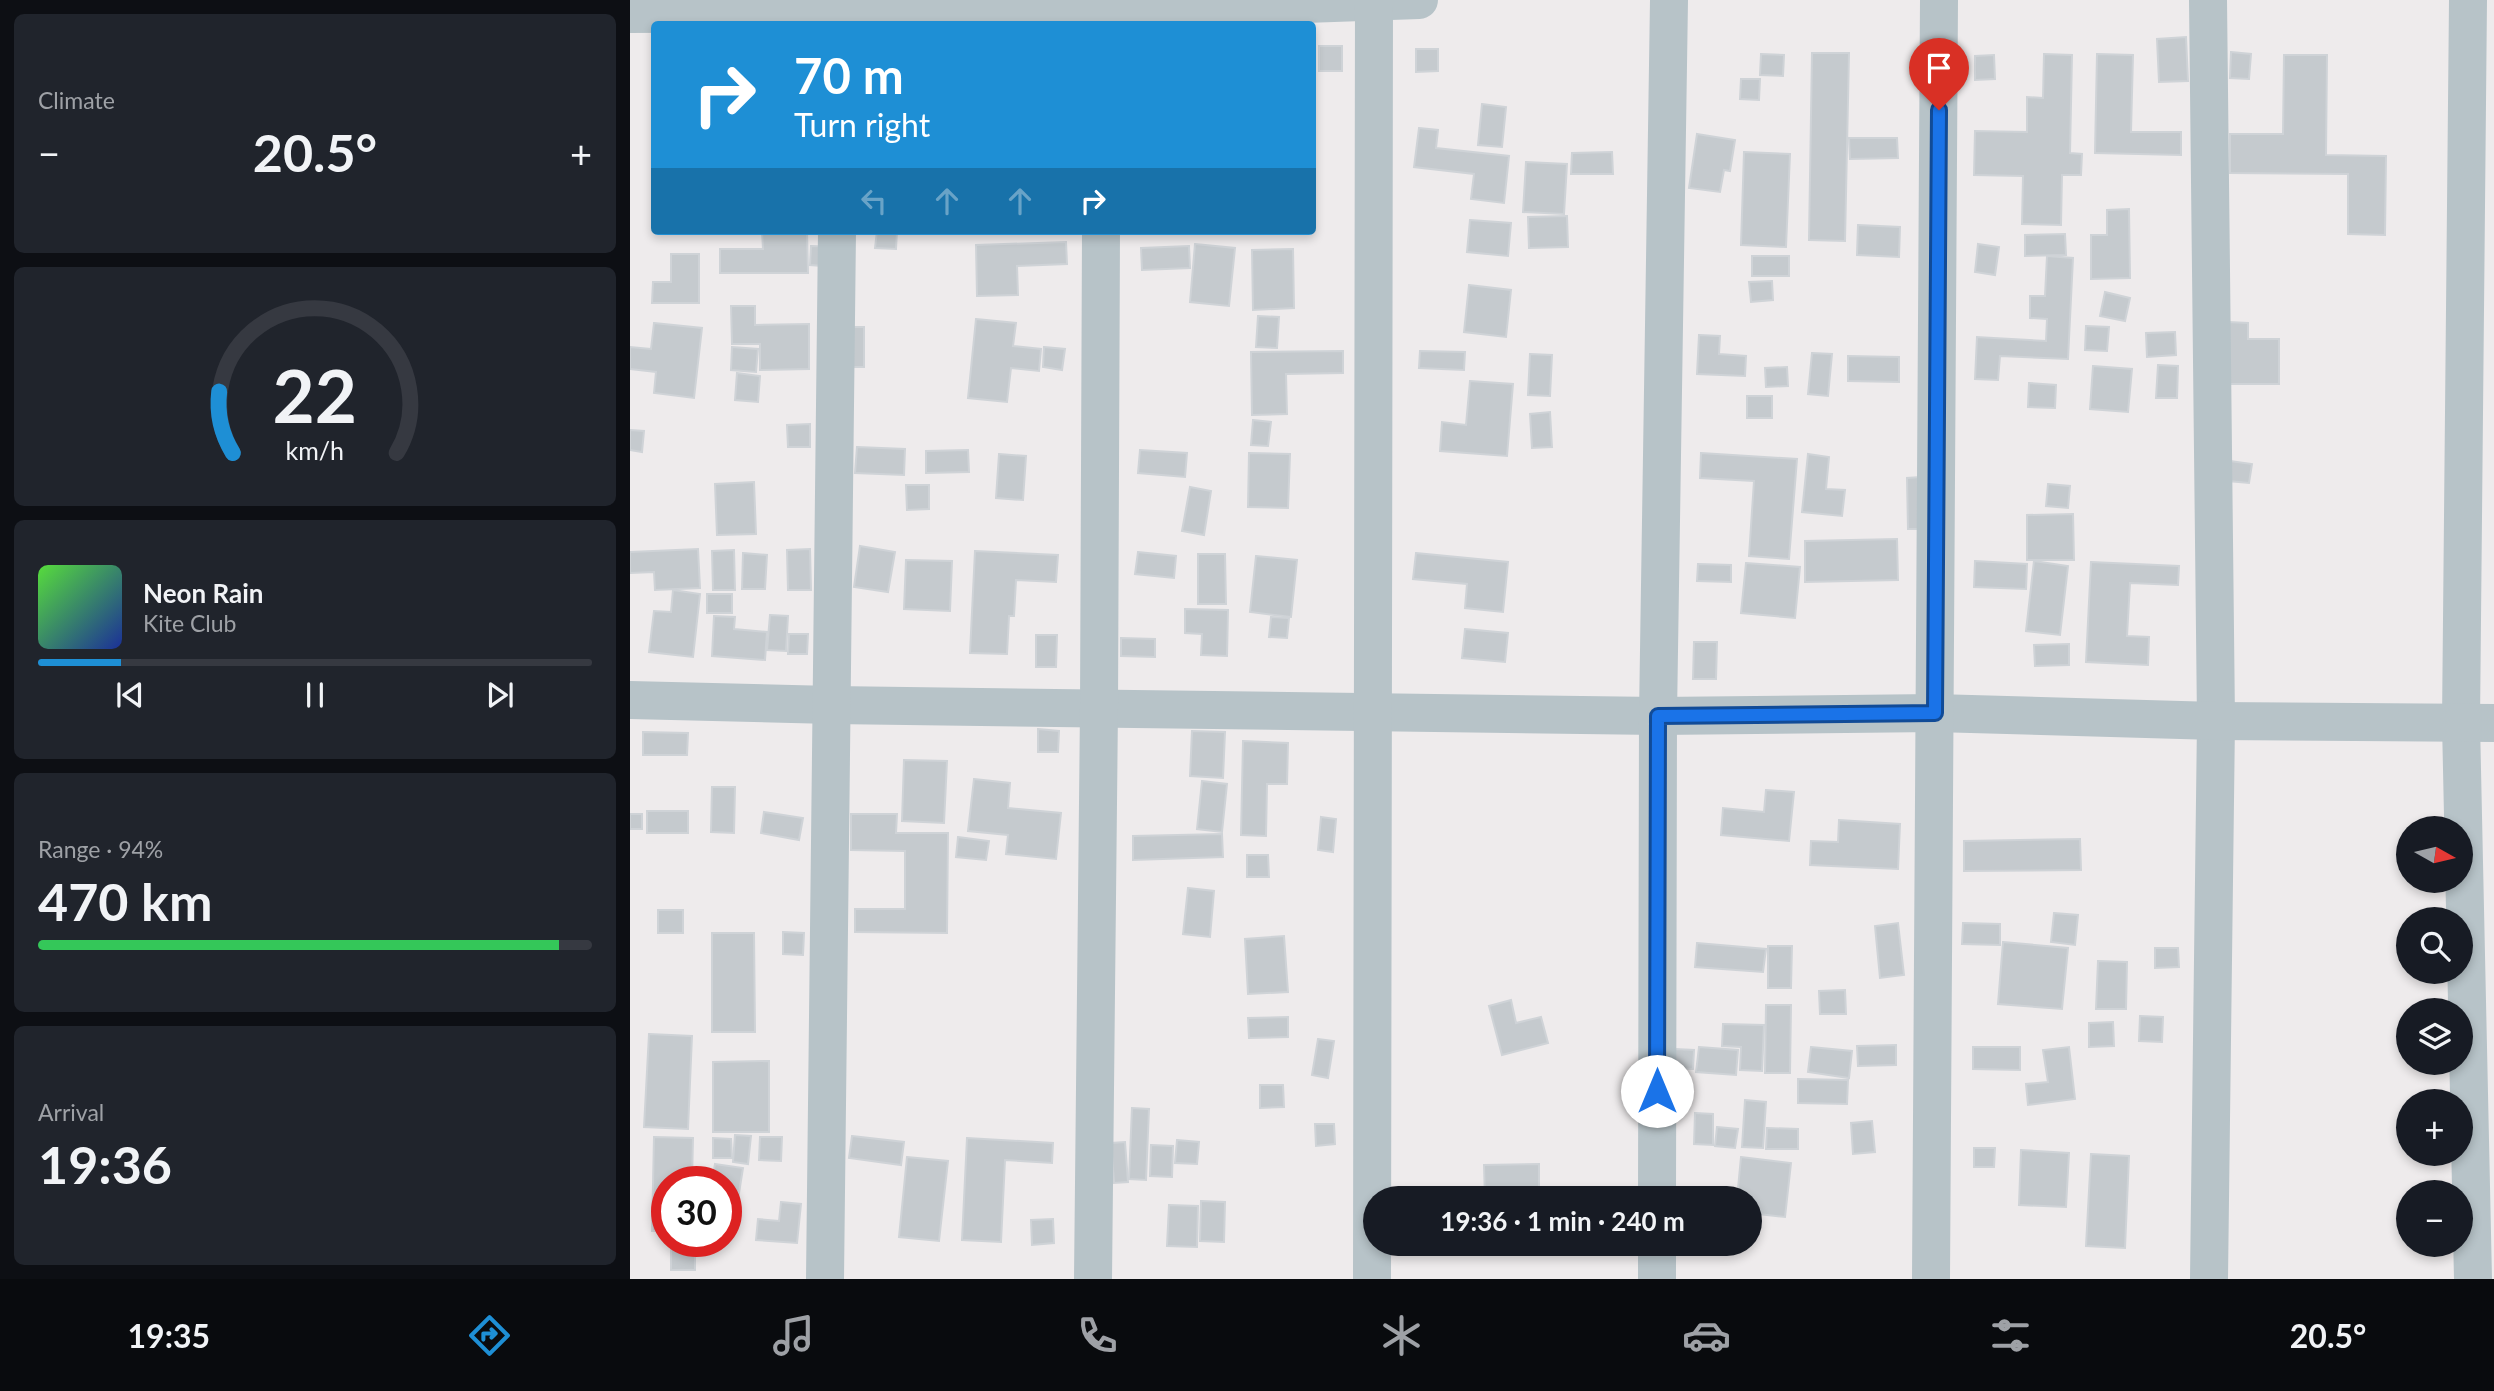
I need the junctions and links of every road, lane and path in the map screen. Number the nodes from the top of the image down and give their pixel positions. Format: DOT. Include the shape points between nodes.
graph roads {
  1 [pos="1374,0"];
  2 [pos="1419,0"];
  3 [pos="1669,0"];
  4 [pos="1939,0"];
  5 [pos="2208,0"];
  6 [pos="2468,0"];
  7 [pos="1102,12"];
  8 [pos="840,13"];
  9 [pos="630,14"];
  10 [pos="838,235"];
  11 [pos="1101,235"];
  12 [pos="630,700"];
  13 [pos="832,705"];
  14 [pos="1099,708"];
  15 [pos="1373,712"];
  16 [pos="1935,713"];
  17 [pos="1658,716"];
  18 [pos="2216,721"];
  19 [pos="2477,723"];
  20 [pos="1657,1186"];
  21 [pos="1657,1256"];
  22 [pos="825,1279"];
  23 [pos="1093,1279"];
  24 [pos="1372,1279"];
  25 [pos="1657,1279"];
  26 [pos="1931,1279"];
  27 [pos="2209,1279"];
  28 [pos="2473,1279"];
  1 -- 2 [label="street"];
  1 -- 7 [label="street"];
  1 -- 15 [label="street"];
  3 -- 17 [label="street"];
  4 -- 16 [label="street"];
  5 -- 18 [label="street"];
  6 -- 19 [label="street"];
  7 -- 8 [label="street"];
  8 -- 9 [label="street"];
  10 -- 13 [label="street"];
  11 -- 14 [label="street"];
  12 -- 13 [label="street"];
  13 -- 14 [label="street"];
  13 -- 22 [label="street"];
  14 -- 15 [label="street"];
  14 -- 23 [label="street"];
  15 -- 17 [label="street"];
  15 -- 24 [label="street"];
  16 -- 17 [label="street"];
  16 -- 18 [label="street"];
  16 -- 26 [label="street"];
  17 -- 20 [label="street"];
  18 -- 19 [label="street"];
  18 -- 27 [label="street"];
  19 -- 28 [label="street"];
  21 -- 25 [label="street"];
}
